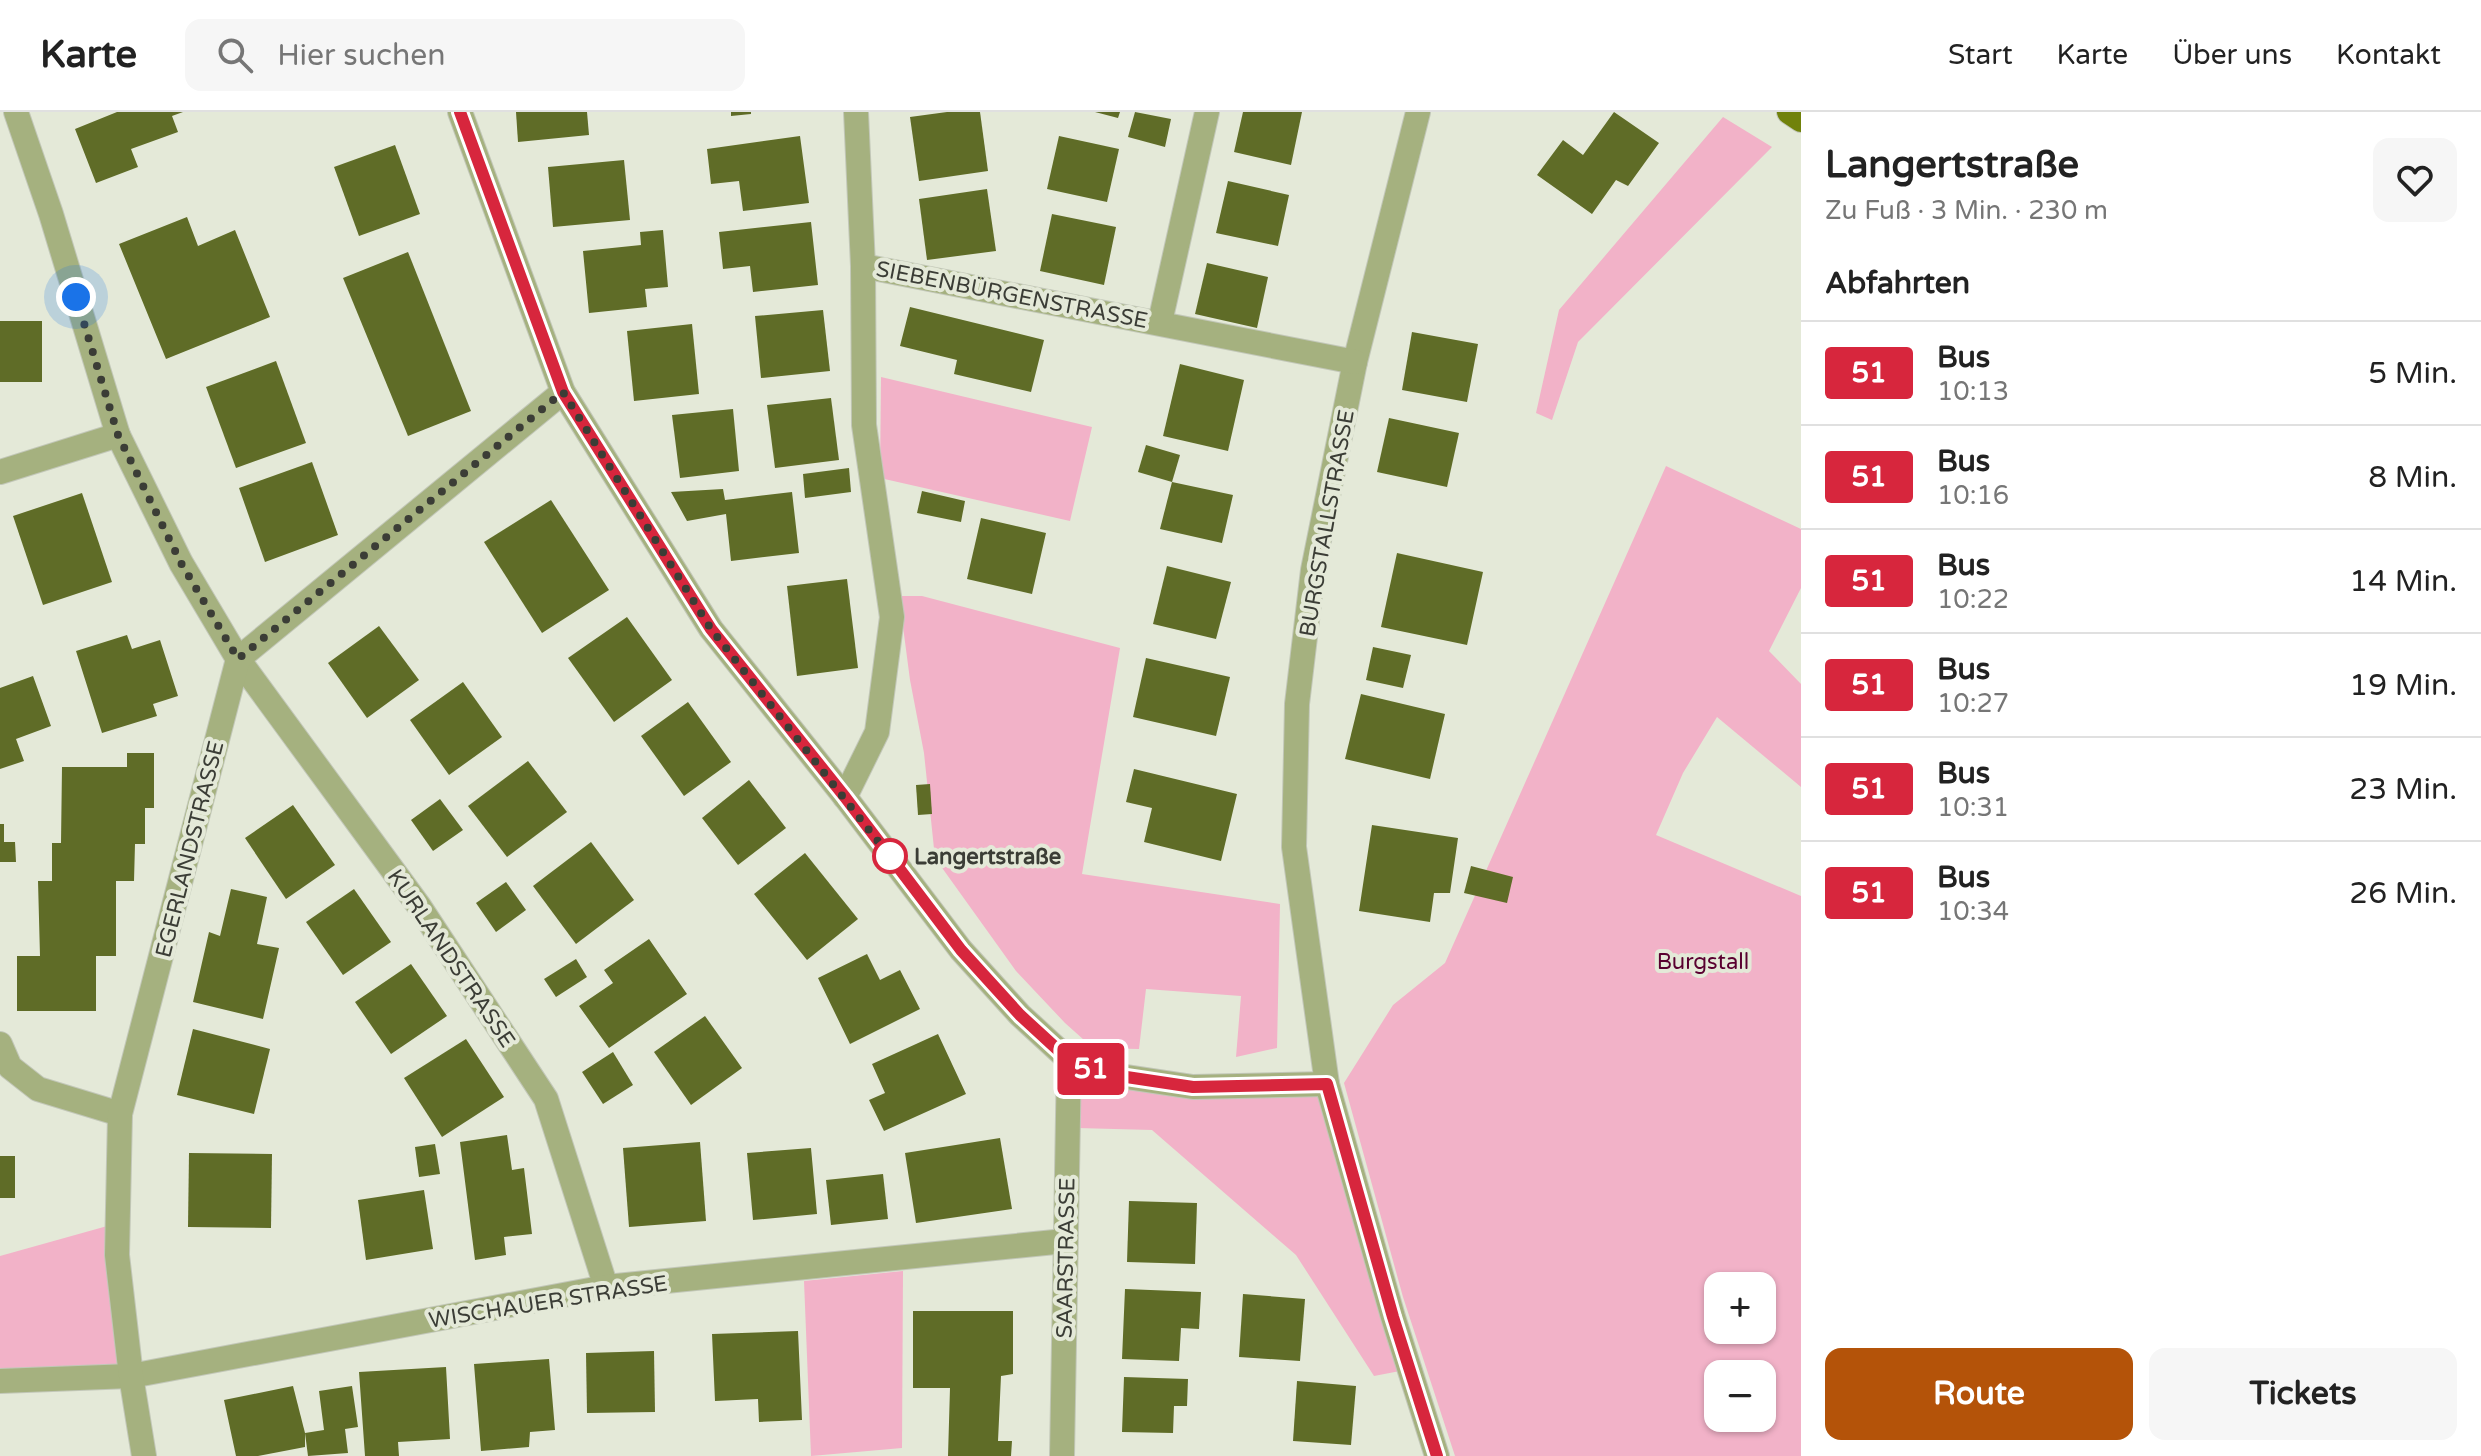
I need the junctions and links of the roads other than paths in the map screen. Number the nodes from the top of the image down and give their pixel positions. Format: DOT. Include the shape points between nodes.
graph roads {
  1 [pos="16,112"];
  2 [pos="460,112"];
  3 [pos="856,112"];
  4 [pos="1207,112"];
  5 [pos="1418,112"];
  6 [pos="1789,112"];
  7 [pos="1801,120"];
  8 [pos="863,266"];
  9 [pos="1160,322"];
  10 [pos="1355,362"];
  11 [pos="563,392"];
  12 [pos="118,435"];
  13 [pos="0,472"];
  14 [pos="238,659"];
  15 [pos="845,797"];
  16 [pos="0,1044"];
  17 [pos="1069,1060"];
  18 [pos="1327,1084"];
  19 [pos="120,1114"];
  20 [pos="1065,1241"];
  21 [pos="606,1287"];
  22 [pos="131,1376"];
  23 [pos="0,1381"];
  24 [pos="144,1456"];
  25 [pos="1062,1456"];
  26 [pos="1437,1456"];
  1 -- 12 [label="street, KURLANDSTRASSE"];
  2 -- 11 [label="street"];
  3 -- 8 [label="street"];
  4 -- 9 [label="street, SIEBENBÜRGENSTRASSE"];
  5 -- 10 [label="street, BURGSTALLSTRASSE"];
  6 -- 7 [label="main road"];
  8 -- 9 [label="street, SIEBENBÜRGENSTRASSE"];
  8 -- 15 [label="street" via="864,425 892,617 877,732"];
  9 -- 10 [label="street, SIEBENBÜRGENSTRASSE"];
  10 -- 18 [label="street, BURGSTALLSTRASSE" via="1313,570 1297,704 1294,847"];
  11 -- 14 [label="street"];
  11 -- 15 [label="street" via="711,629"];
  12 -- 13 [label="street"];
  12 -- 14 [label="street, KURLANDSTRASSE" via="181,563"];
  14 -- 19 [label="street, EGERLANDSTRASSE"];
  14 -- 21 [label="street, KURLANDSTRASSE" via="419,906 546,1099"];
  15 -- 17 [label="street" via="961,950"];
  16 -- 19 [label="street" via="10,1067 38,1089"];
  17 -- 18 [label="street" via="1100,1073 1193,1087"];
  17 -- 20 [label="street, SAARSTRASSE"];
  18 -- 26 [label="street"];
  19 -- 22 [label="street, EGERLANDSTRASSE" via="117,1255"];
  20 -- 21 [label="street, WISCHAUER STRASSE"];
  20 -- 25 [label="street, SAARSTRASSE"];
  21 -- 22 [label="street, WISCHAUER STRASSE"];
  22 -- 23 [label="street, WISCHAUER STRASSE"];
  22 -- 24 [label="street, EGERLANDSTRASSE"];
}
